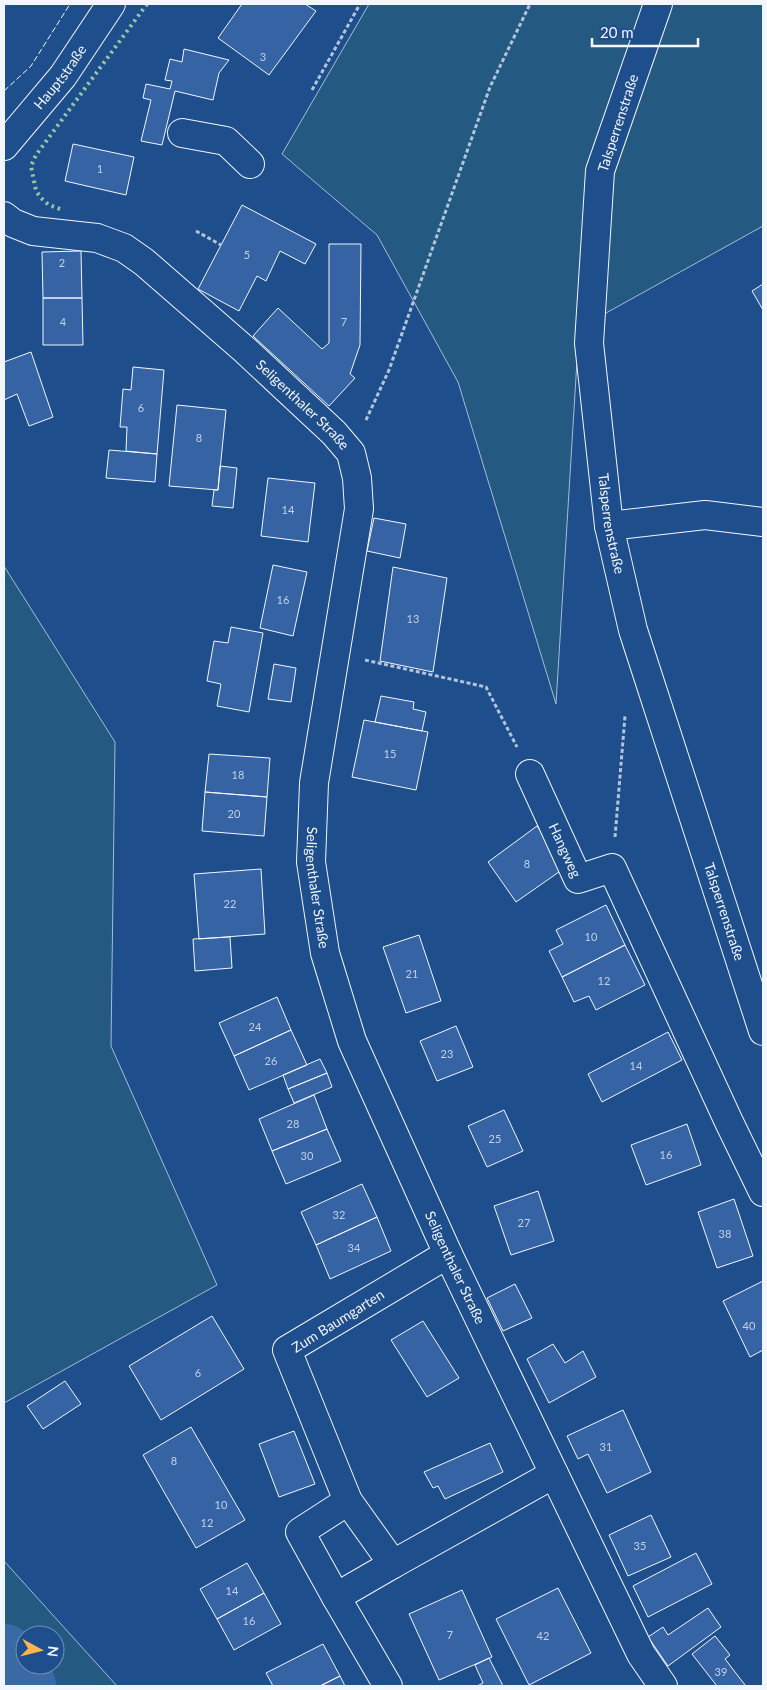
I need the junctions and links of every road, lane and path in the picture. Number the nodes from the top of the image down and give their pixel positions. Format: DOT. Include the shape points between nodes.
graph roads {
  1 [pos="111,4"];
  2 [pos="360,4"];
  3 [pos="530,4"];
  4 [pos="658,4"];
  5 [pos="312,90"];
  6 [pos="182,133"];
  7 [pos="4,146"];
  8 [pos="250,164"];
  9 [pos="4,216"];
  10 [pos="196,231"];
  11 [pos="221,245"];
  12 [pos="350,453"];
  13 [pos="763,522"];
  14 [pos="609,526"];
  15 [pos="335,653"];
  16 [pos="626,709"];
  17 [pos="530,774"];
  18 [pos="612,868"];
  19 [pos="763,1031"];
  20 [pos="763,1192"];
  21 [pos="448,1254"];
  22 [pos="554,1474"];
  23 [pos="348,1501"];
  24 [pos="393,1564"];
  25 [pos="336,1597"];
  26 [pos="388,1686"];
  27 [pos="663,1686"];
  1 -- 7 [label="street, Hauptstraße" via="63,76"];
  2 -- 5 [label="path"];
  3 -- 12 [label="path" via="490,87 389,370"];
  4 -- 14 [label="street, Talsperrenstraße" via="600,171 589,343"];
  6 -- 8 [label="street" via="226,141"];
  9 -- 12 [label="street, Seligenthaler Straße" via="12,223 34,231 97,238 124,248 245,350 334,433"];
  10 -- 11 [label="path"];
  12 -- 15 [label="street, Seligenthaler Straße" via="358,478 359,509"];
  13 -- 14 [label="street" via="706,515"];
  14 -- 19 [label="street, Talsperrenstraße" via="633,630"];
  15 -- 17 [label="path" via="486,688"];
  15 -- 21 [label="street, Seligenthaler Straße" via="314,783 311,862 325,953 352,1040"];
  16 -- 18 [label="path"];
  17 -- 18 [label="street, Hangweg" via="578,879"];
  18 -- 20 [label="street"];
  21 -- 22 [label="street, Seligenthaler Straße"];
  21 -- 23 [label="street, Zum Baumgarten" via="287,1350"];
  22 -- 24 [label="street"];
  22 -- 27 [label="street, Seligenthaler Straße" via="641,1654"];
  23 -- 24 [label="street, Zum Baumgarten"];
  23 -- 25 [label="street" via="300,1532"];
  24 -- 25 [label="street"];
  25 -- 26 [label="street"];
}
